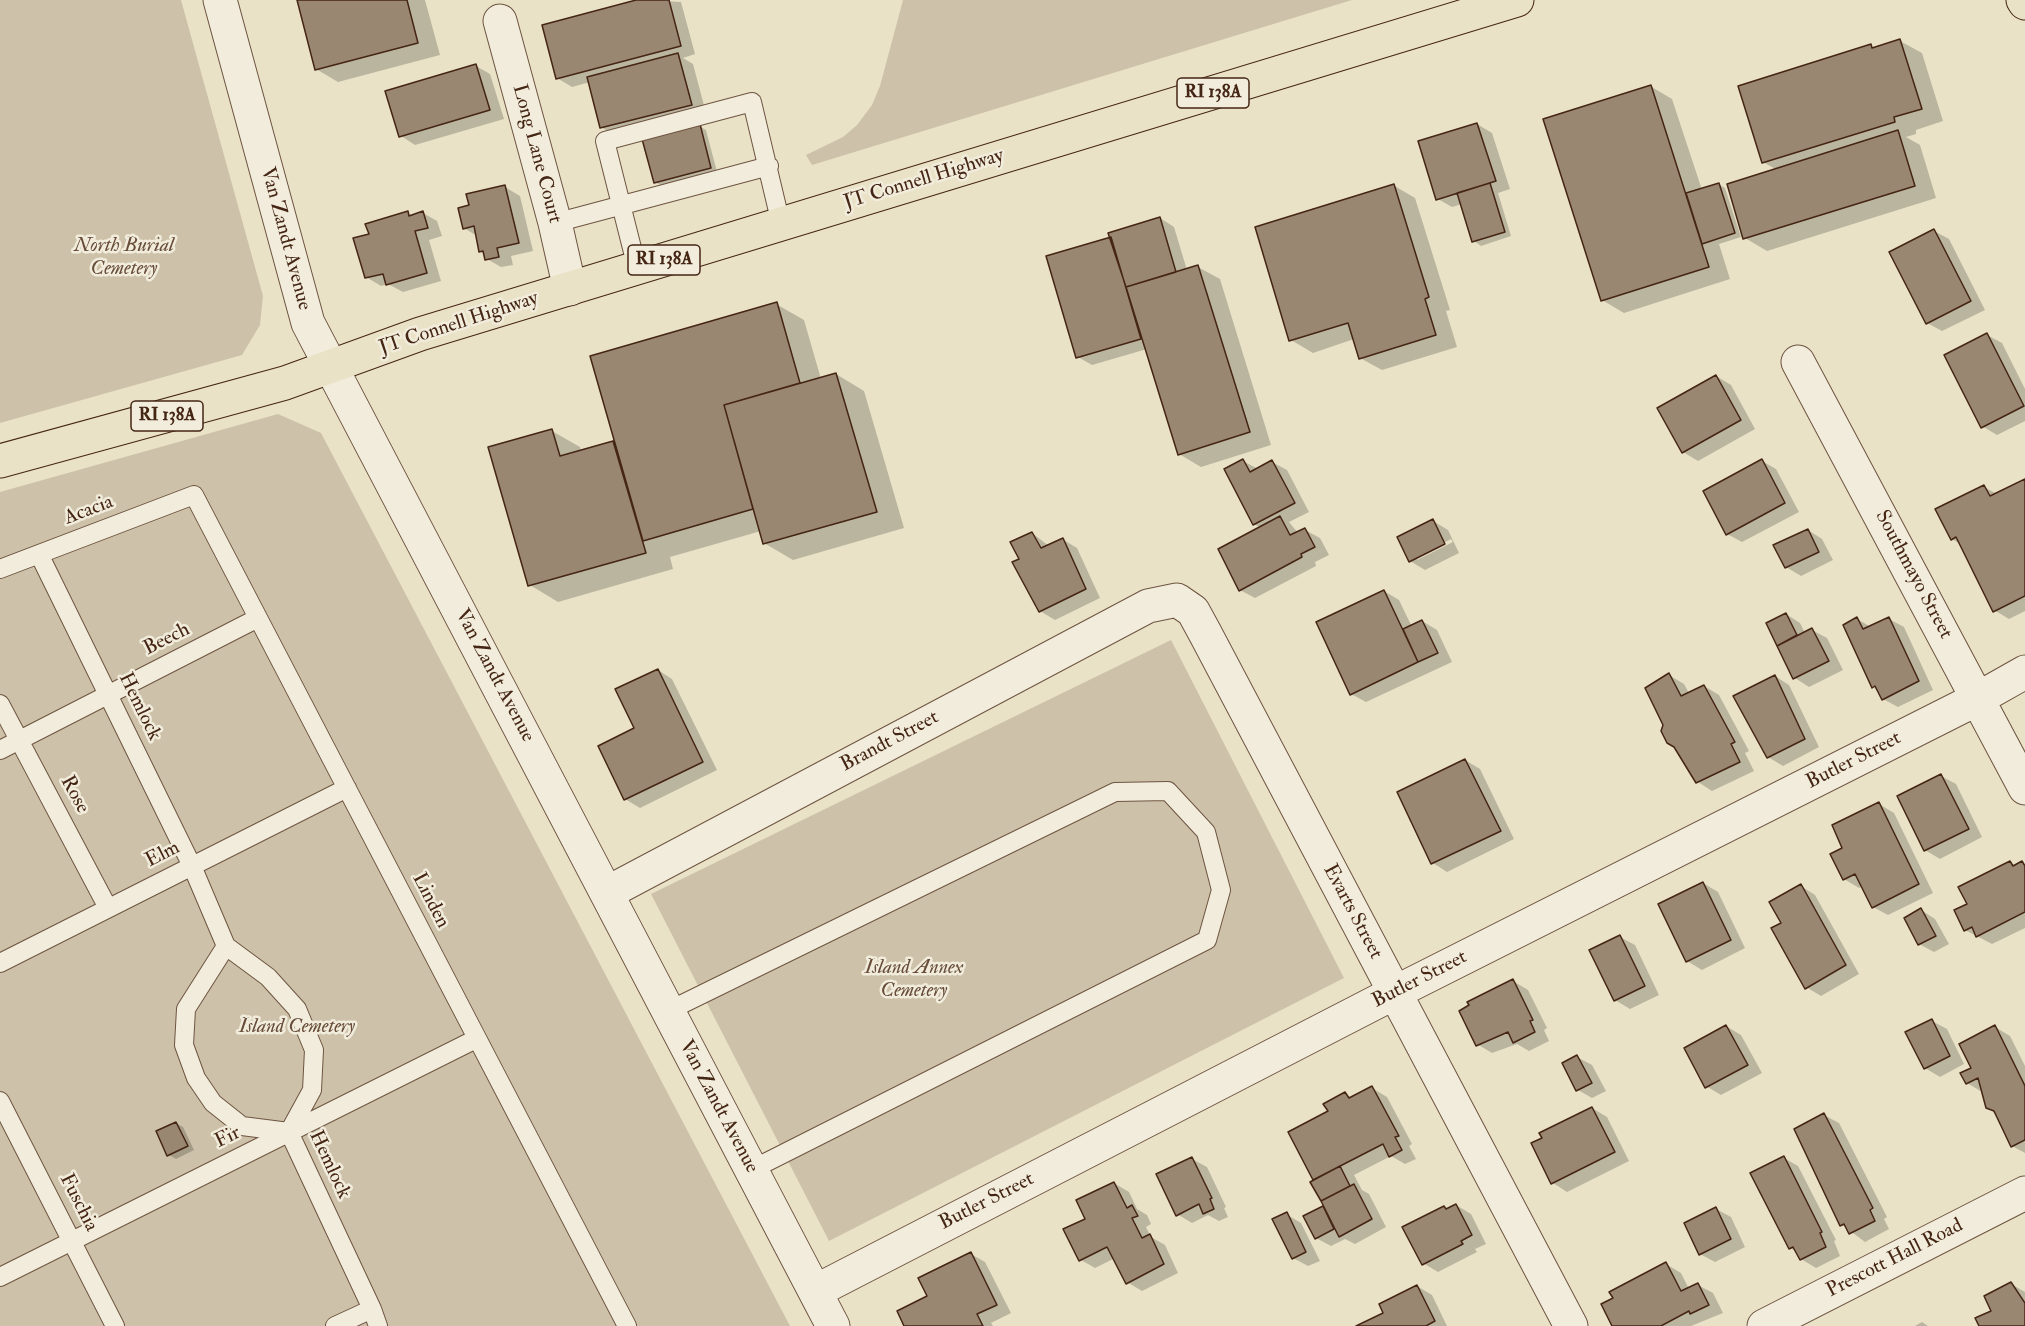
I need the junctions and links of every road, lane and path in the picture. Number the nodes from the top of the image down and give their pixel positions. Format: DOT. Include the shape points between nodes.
graph roads {
  1 [pos="220,0"];
  2 [pos="1517,0"];
  3 [pos="500,21"];
  4 [pos="769,166"];
  5 [pos="623,205"];
  6 [pos="555,223"];
  7 [pos="781,224"];
  8 [pos="637,268"];
  9 [pos="570,289"];
  10 [pos="1798,362"];
  11 [pos="333,368"];
  12 [pos="0,461"];
  13 [pos="194,495"];
  14 [pos="39,554"];
  15 [pos="0,569"];
  16 [pos="1177,600"];
  17 [pos="258,618"];
  18 [pos="2025,672"];
  19 [pos="109,695"];
  20 [pos="1979,698"];
  21 [pos="0,704"];
  22 [pos="19,740"];
  23 [pos="0,750"];
  24 [pos="346,788"];
  25 [pos="2025,788"];
  26 [pos="192,866"];
  27 [pos="607,893"];
  28 [pos="108,908"];
  29 [pos="226,946"];
  30 [pos="0,963"];
  31 [pos="1394,993"];
  32 [pos="668,1011"];
  33 [pos="476,1039"];
  34 [pos="0,1101"];
  35 [pos="289,1132"];
  36 [pos="751,1170"];
  37 [pos="2025,1193"];
  38 [pos="71,1240"];
  39 [pos="0,1277"];
  40 [pos="816,1291"];
  41 [pos="375,1317"];
  42 [pos="113,1325"];
  43 [pos="335,1326"];
  44 [pos="627,1326"];
  45 [pos="833,1326"];
  46 [pos="1571,1326"];
  47 [pos="1764,1326"];
  1 -- 11 [label="street, Van Zandt Avenue" via="308,323"];
  2 -- 7 [label="main road, JT Connell Highway / RI 138A"];
  3 -- 6 [label="street, Long Lane Court"];
  4 -- 5 [label="lane"];
  4 -- 5 [label="lane" via="752,102 605,141"];
  4 -- 7 [label="lane"];
  5 -- 6 [label="lane"];
  5 -- 8 [label="lane"];
  6 -- 9 [label="street, Long Lane Court"];
  7 -- 8 [label="main road, JT Connell Highway / RI 138A"];
  8 -- 9 [label="main road, JT Connell Highway / RI 138A"];
  9 -- 11 [label="main road, JT Connell Highway / RI 138A" via="420,334"];
  10 -- 20 [label="street, Southmayo Street"];
  11 -- 12 [label="main road, RI 138A"];
  11 -- 27 [label="street, Van Zandt Avenue"];
  13 -- 14 [label="lane, Acacia"];
  13 -- 17 [label="lane, Linden"];
  14 -- 15 [label="lane, Acacia"];
  14 -- 19 [label="lane, Hemlock"];
  16 -- 27 [label="street, Brandt Street" via="1148,606"];
  16 -- 31 [label="street, Evarts Street" via="1193,611"];
  17 -- 19 [label="lane, Beech"];
  17 -- 24 [label="lane, Linden"];
  18 -- 20 [label="street, Butler Street"];
  19 -- 22 [label="lane, Beech"];
  19 -- 26 [label="lane, Hemlock"];
  20 -- 25 [label="street, Southmayo Street"];
  20 -- 31 [label="street, Butler Street"];
  21 -- 22 [label="lane, Rose"];
  22 -- 23 [label="lane, Beech"];
  22 -- 28 [label="lane, Rose"];
  24 -- 26 [label="lane, Elm"];
  24 -- 33 [label="lane, Linden"];
  26 -- 28 [label="lane, Elm"];
  26 -- 29 [label="lane, Hemlock"];
  27 -- 32 [label="street, Van Zandt Avenue"];
  28 -- 30 [label="lane, Elm"];
  29 -- 35 [label="lane, Hemlock" via="268,977 297,1009 314,1050 312,1090"];
  29 -- 35 [label="lane" via="186,1010 184,1045 196,1078 213,1103 242,1126"];
  31 -- 40 [label="street, Butler Street"];
  31 -- 46 [label="street, Evarts Street"];
  32 -- 36 [label="street, Van Zandt Avenue"];
  32 -- 36 [label="lane" via="1115,792 1168,791 1206,832 1221,890 1207,940"];
  33 -- 35 [label="lane, Fir"];
  33 -- 44 [label="lane, Linden"];
  34 -- 38 [label="lane, Fuschia"];
  35 -- 38 [label="lane, Fir"];
  35 -- 41 [label="lane, Hemlock"];
  36 -- 40 [label="street, Van Zandt Avenue"];
  37 -- 47 [label="street, Prescott Hall Road"];
  38 -- 39 [label="lane, Fir"];
  38 -- 42 [label="lane, Fuschia"];
  40 -- 45 [label="street, Van Zandt Avenue"];
  41 -- 43 [label="lane"];
}
